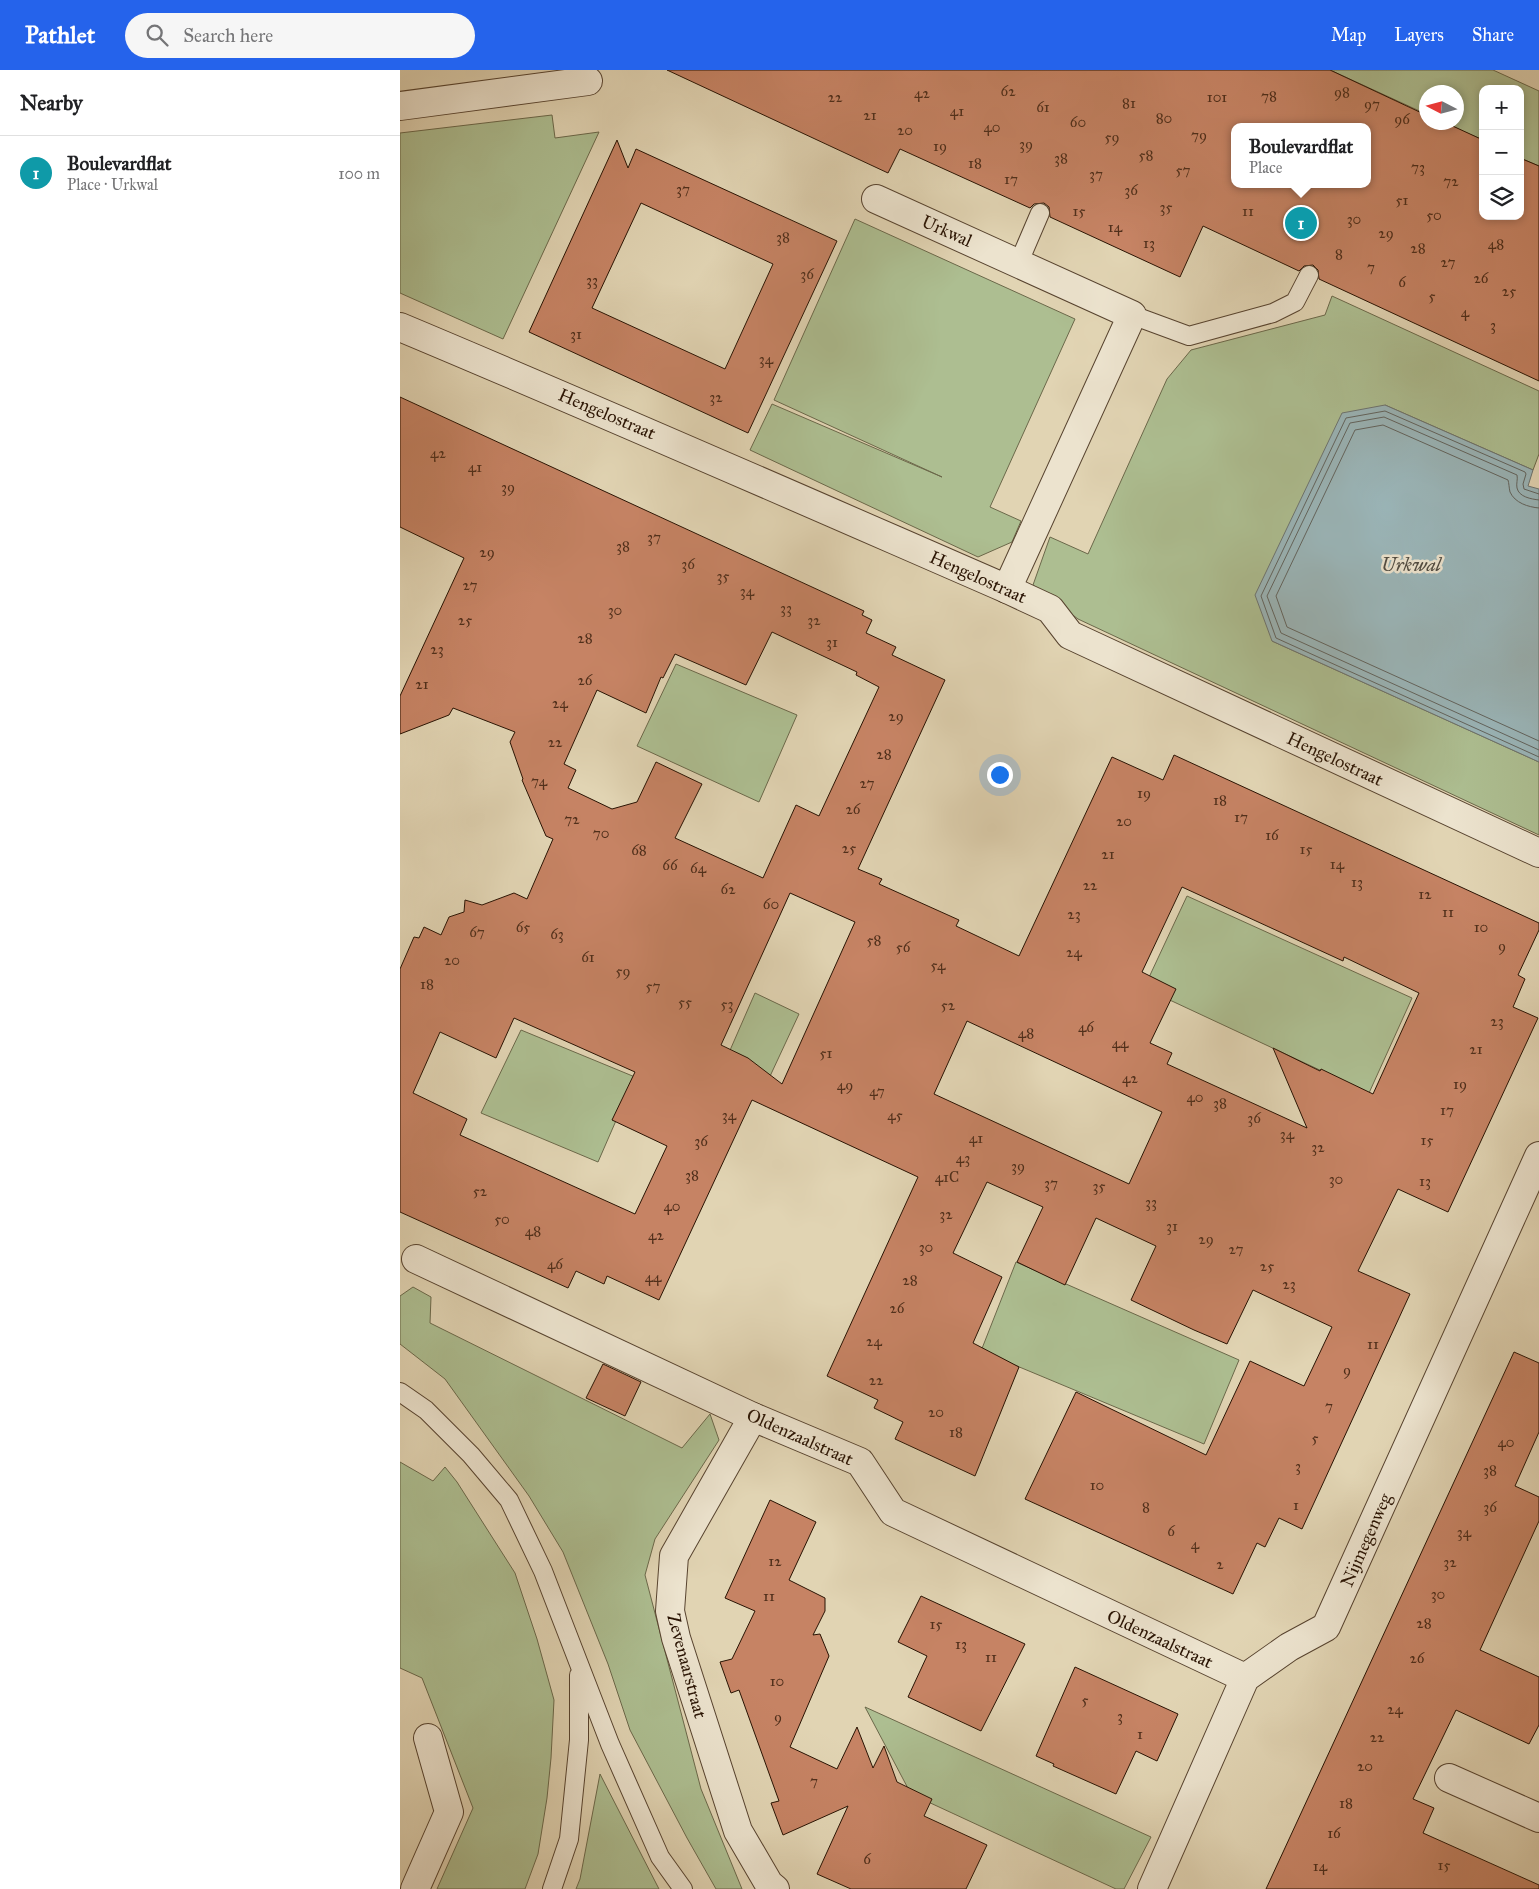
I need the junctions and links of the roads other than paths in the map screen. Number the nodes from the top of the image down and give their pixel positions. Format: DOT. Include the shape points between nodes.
graph roads {
  1 [pos="588,81"];
  2 [pos="400,106"];
  3 [pos="876,199"];
  4 [pos="1040,213"];
  5 [pos="1019,262"];
  6 [pos="1309,275"];
  7 [pos="1132,315"];
  8 [pos="400,326"];
  9 [pos="1007,589"];
  10 [pos="1539,853"];
  11 [pos="1539,1156"];
  12 [pos="416,1259"];
  13 [pos="400,1392"];
  14 [pos="754,1417"];
  15 [pos="580,1664"];
  16 [pos="1245,1678"];
  17 [pos="428,1738"];
  18 [pos="1450,1778"];
  19 [pos="1539,1818"];
  20 [pos="415,1889"];
  21 [pos="552,1889"];
  22 [pos="683,1889"];
  23 [pos="774,1889"];
  24 [pos="1152,1889"];
  1 -- 2 [label="street"];
  3 -- 5 [label="street, Urkwal"];
  4 -- 5 [label="lane"];
  5 -- 7 [label="street, Urkwal"];
  6 -- 7 [label="lane, Urkwal" via="1295,302 1273,313 1189,336"];
  7 -- 9 [label="street"];
  8 -- 9 [label="street, Hengelostraat"];
  9 -- 10 [label="street, Hengelostraat" via="1050,609 1070,635"];
  11 -- 16 [label="street, Nijmegenweg" via="1326,1627 1289,1647"];
  12 -- 14 [label="street, Oldenzaalstraat"];
  13 -- 15 [label="lane" via="426,1410 471,1455 509,1500 543,1570"];
  14 -- 16 [label="street, Oldenzaalstraat" via="860,1462 893,1512"];
  14 -- 23 [label="street, Zevenaarstraat" via="674,1556 670,1611 738,1831"];
  15 -- 21 [label="lane" via="579,1740 569,1839"];
  15 -- 22 [label="lane" via="610,1744 660,1857"];
  16 -- 24 [label="street"];
  17 -- 20 [label="street" via="449,1812"];
  18 -- 19 [label="street"];
}
